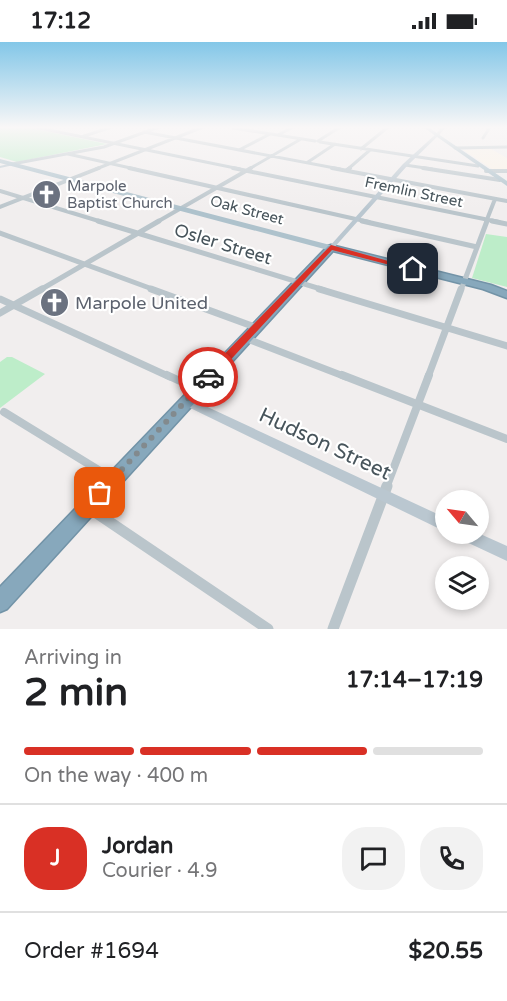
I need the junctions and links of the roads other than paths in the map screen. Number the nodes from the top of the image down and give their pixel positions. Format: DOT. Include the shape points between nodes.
graph roads {
  1 [pos="66,154"];
  2 [pos="70,154"];
  3 [pos="134,154"];
  4 [pos="167,154"];
  5 [pos="263,154"];
  6 [pos="275,154"];
  7 [pos="319,154"];
  8 [pos="365,154"];
  9 [pos="397,154"];
  10 [pos="415,154"];
  11 [pos="416,154"];
  12 [pos="464,154"];
  13 [pos="465,154"];
  14 [pos="272,156"];
  15 [pos="413,157"];
  16 [pos="0,161"];
  17 [pos="308,162"];
  18 [pos="12,164"];
  19 [pos="111,164"];
  20 [pos="405,165"];
  21 [pos="478,166"];
  22 [pos="0,167"];
  23 [pos="247,170"];
  24 [pos="347,170"];
  25 [pos="489,171"];
  26 [pos="507,171"];
  27 [pos="392,179"];
  28 [pos="70,180"];
  29 [pos="500,180"];
  30 [pos="507,184"];
  31 [pos="217,188"];
  32 [pos="0,191"];
  33 [pos="376,197"];
  34 [pos="23,198"];
  35 [pos="495,199"];
  36 [pos="507,201"];
  37 [pos="0,207"];
  38 [pos="181,208"];
  39 [pos="356,220"];
  40 [pos="487,220"];
  41 [pos="507,224"];
  42 [pos="0,233"];
  43 [pos="138,234"];
  44 [pos="477,247"];
  45 [pos="331,248"];
  46 [pos="84,265"];
  47 [pos="297,282"];
  48 [pos="464,282"];
  49 [pos="487,287"];
  50 [pos="507,289"];
  51 [pos="507,295"];
  52 [pos="0,299"];
  53 [pos="14,305"];
  54 [pos="0,313"];
  55 [pos="217,314"];
  56 [pos="255,327"];
  57 [pos="446,327"];
  58 [pos="245,338"];
  59 [pos="507,346"];
  60 [pos="192,395"];
  61 [pos="417,404"];
  62 [pos="4,412"];
  63 [pos="507,439"];
  64 [pos="113,479"];
  65 [pos="383,495"];
  66 [pos="88,507"];
  67 [pos="435,520"];
  68 [pos="486,544"];
  69 [pos="507,554"];
  70 [pos="0,602"];
  71 [pos="268,629"];
  72 [pos="333,629"];
  1 -- 18 [label="street"];
  2 -- 19 [label="street"];
  3 -- 19 [label="street"];
  4 -- 23 [label="street, Fremlin Street"];
  5 -- 14 [label="street"];
  6 -- 14 [label="street"];
  7 -- 17 [label="street"];
  8 -- 24 [label="street"];
  9 -- 15 [label="street"];
  10 -- 15 [label="main road"];
  11 -- 15 [label="main road"];
  12 -- 21 [label="main road"];
  13 -- 25 [label="main road"];
  14 -- 17 [label="street"];
  14 -- 23 [label="street"];
  15 -- 20 [label="main road"];
  15 -- 21 [label="street"];
  16 -- 18 [label="main road, Oak Street"];
  17 -- 24 [label="street"];
  18 -- 22 [label="main road"];
  18 -- 28 [label="main road, Oak Street"];
  19 -- 28 [label="street"];
  19 -- 31 [label="street"];
  20 -- 27 [label="main road"];
  20 -- 29 [label="street"];
  21 -- 25 [label="main road"];
  23 -- 31 [label="street"];
  23 -- 33 [label="street, Fremlin Street"];
  24 -- 27 [label="street"];
  25 -- 26 [label="street"];
  25 -- 29 [label="main road"];
  27 -- 33 [label="main road"];
  27 -- 35 [label="street"];
  28 -- 34 [label="street"];
  28 -- 38 [label="main road, Oak Street"];
  29 -- 30 [label="main road"];
  31 -- 38 [label="street"];
  31 -- 39 [label="street"];
  32 -- 34 [label="street, Osler Street"];
  33 -- 39 [label="main road"];
  33 -- 40 [label="street, Fremlin Street"];
  34 -- 37 [label="street"];
  34 -- 43 [label="street, Osler Street"];
  35 -- 36 [label="street"];
  35 -- 40 [label="street"];
  38 -- 43 [label="street"];
  38 -- 45 [label="main road, Oak Street"];
  39 -- 44 [label="street"];
  39 -- 45 [label="main road"];
  40 -- 41 [label="street, Fremlin Street"];
  40 -- 44 [label="street"];
  42 -- 46 [label="street"];
  43 -- 46 [label="street"];
  43 -- 47 [label="street, Osler Street"];
  44 -- 48 [label="street"];
  45 -- 47 [label="highway"];
  45 -- 48 [label="highway, Oak Street"];
  46 -- 53 [label="street"];
  46 -- 55 [label="street"];
  47 -- 56 [label="highway"];
  47 -- 57 [label="street, Osler Street"];
  48 -- 49 [label="highway, Oak Street"];
  48 -- 57 [label="street"];
  49 -- 50 [label="highway, Oak Street"];
  49 -- 51 [label="highway, Oak Street"];
  52 -- 53 [label="street, Hudson Street"];
  53 -- 54 [label="street"];
  53 -- 60 [label="street, Hudson Street"];
  55 -- 56 [label="street"];
  56 -- 58 [label="highway"];
  57 -- 59 [label="street, Osler Street"];
  57 -- 61 [label="street"];
  58 -- 60 [label="highway"];
  58 -- 61 [label="street"];
  60 -- 64 [label="highway"];
  60 -- 65 [label="main road, Hudson Street"];
  61 -- 63 [label="street"];
  61 -- 65 [label="street"];
  62 -- 64 [label="street"];
  64 -- 66 [label="highway"];
  65 -- 67 [label="main road, Hudson Street"];
  65 -- 72 [label="street"];
  66 -- 70 [label="highway"];
  66 -- 71 [label="street"];
  68 -- 69 [label="main road"];
}
